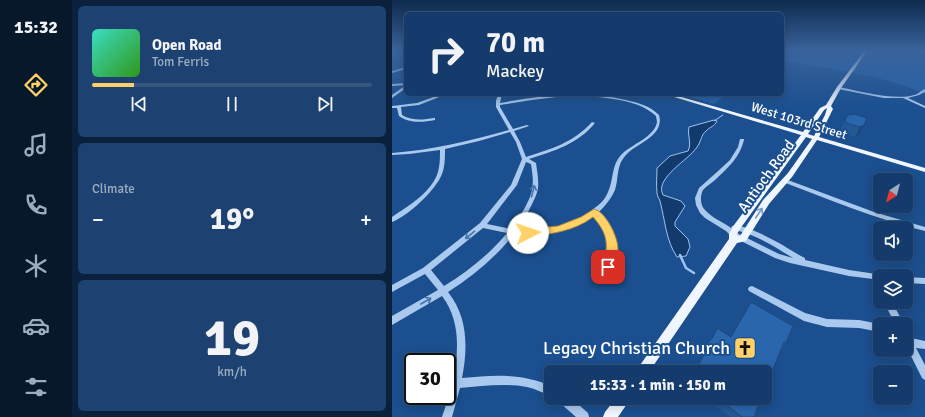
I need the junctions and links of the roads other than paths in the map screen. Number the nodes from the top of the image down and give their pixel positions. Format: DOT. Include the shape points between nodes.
graph roads {
  1 [pos="853,69"];
  2 [pos="392,85"];
  3 [pos="404,85"];
  4 [pos="404,87"];
  5 [pos="839,88"];
  6 [pos="925,90"];
  7 [pos="440,96"];
  8 [pos="500,96"];
  9 [pos="558,96"];
  10 [pos="604,96"];
  11 [pos="673,96"];
  12 [pos="683,96"];
  13 [pos="392,97"];
  14 [pos="903,97"];
  15 [pos="498,104"];
  16 [pos="828,106"];
  17 [pos="392,107"];
  18 [pos="399,107"];
  19 [pos="925,108"];
  20 [pos="434,119"];
  21 [pos="593,123"];
  22 [pos="527,126"];
  23 [pos="511,130"];
  24 [pos="805,133"];
  25 [pos="816,136"];
  26 [pos="742,140"];
  27 [pos="443,148"];
  28 [pos="392,154"];
  29 [pos="524,159"];
  30 [pos="900,160"];
  31 [pos="909,166"];
  32 [pos="925,169"];
  33 [pos="785,181"];
  34 [pos="594,212"];
  35 [pos="392,220"];
  36 [pos="482,225"];
  37 [pos="737,227"];
  38 [pos="925,229"];
  39 [pos="512,231"];
  40 [pos="747,231"];
  41 [pos="734,235"];
  42 [pos="804,262"];
  43 [pos="426,270"];
  44 [pos="873,276"];
  45 [pos="605,277"];
  46 [pos="913,281"];
  47 [pos="925,282"];
  48 [pos="392,289"];
  49 [pos="752,289"];
  50 [pos="442,291"];
  51 [pos="392,321"];
  52 [pos="873,327"];
  53 [pos="913,342"];
  54 [pos="925,345"];
  55 [pos="913,352"];
  56 [pos="647,365"];
  57 [pos="925,375"];
  58 [pos="457,384"];
  59 [pos="544,388"];
  60 [pos="571,405"];
  61 [pos="619,405"];
  62 [pos="447,417"];
  63 [pos="584,417"];
  64 [pos="610,417"];
  1 -- 5 [label="main road, Antioch Road"];
  2 -- 3 [label="street"];
  4 -- 13 [label="street"];
  5 -- 14 [label="street" via="873,95"];
  5 -- 16 [label="main road, Antioch Road"];
  6 -- 14 [label="street"];
  7 -- 18 [label="street"];
  8 -- 15 [label="street"];
  9 -- 15 [label="street"];
  10 -- 34 [label="street" via="647,107 658,116 657,127 623,154 614,174 611,194"];
  11 -- 24 [label="main road, West 103rd Street"];
  12 -- 24 [label="main road, West 103rd Street"];
  14 -- 19 [label="street"];
  15 -- 23 [label="street"];
  16 -- 24 [label="main road, Antioch Road" via="822,109"];
  16 -- 25 [label="main road, Antioch Road" via="828,115"];
  17 -- 18 [label="street"];
  18 -- 20 [label="street" via="400,115 407,119"];
  21 -- 29 [label="street" via="569,143"];
  22 -- 23 [label="street"];
  23 -- 27 [label="street"];
  23 -- 29 [label="street"];
  24 -- 25 [label="main road, West 103rd Street"];
  24 -- 37 [label="main road, Antioch Road"];
  25 -- 30 [label="main road, West 103rd Street"];
  25 -- 31 [label="main road, West 103rd Street"];
  25 -- 33 [label="main road, Antioch Road"];
  26 -- 41 [label="street" via="738,153 698,195 704,213"];
  27 -- 28 [label="street"];
  27 -- 35 [label="street" via="441,168 435,182 417,202"];
  29 -- 36 [label="street" via="514,185"];
  39 -- 29 [label="street, one-way" via="524,214 535,190 533,163"];
  30 -- 31 [label="main road"];
  30 -- 32 [label="main road, West 103rd Street"];
  31 -- 32 [label="main road, West 103rd Street"];
  33 -- 38 [label="street" via="865,211"];
  40 -- 33 [label="main road, Antioch Road, one-way" via="766,202"];
  34 -- 39 [label="street" via="572,225 553,231"];
  34 -- 45 [label="street" via="611,238 612,253"];
  36 -- 39 [label="street"];
  36 -- 43 [label="street, one-way"];
  37 -- 40 [label="street"];
  37 -- 41 [label="main road, Antioch Road"];
  39 -- 50 [label="street" via="484,262"];
  40 -- 41 [label="main road, Antioch Road"];
  40 -- 42 [label="street" via="792,253"];
  41 -- 42 [label="street" via="777,256"];
  41 -- 56 [label="main road, Antioch Road"];
  42 -- 44 [label="street" via="827,269"];
  43 -- 48 [label="street"];
  43 -- 50 [label="street"];
  46 -- 47 [label="street"];
  49 -- 52 [label="street" via="804,317 826,323"];
  51 -- 50 [label="street, one-way"];
  50 -- 58 [label="street" via="453,305 458,321 460,356"];
  53 -- 54 [label="street"];
  55 -- 57 [label="street"];
  58 -- 59 [label="street" via="512,379"];
  58 -- 62 [label="street"];
  60 -- 63 [label="street"];
  61 -- 64 [label="main road"];
}
